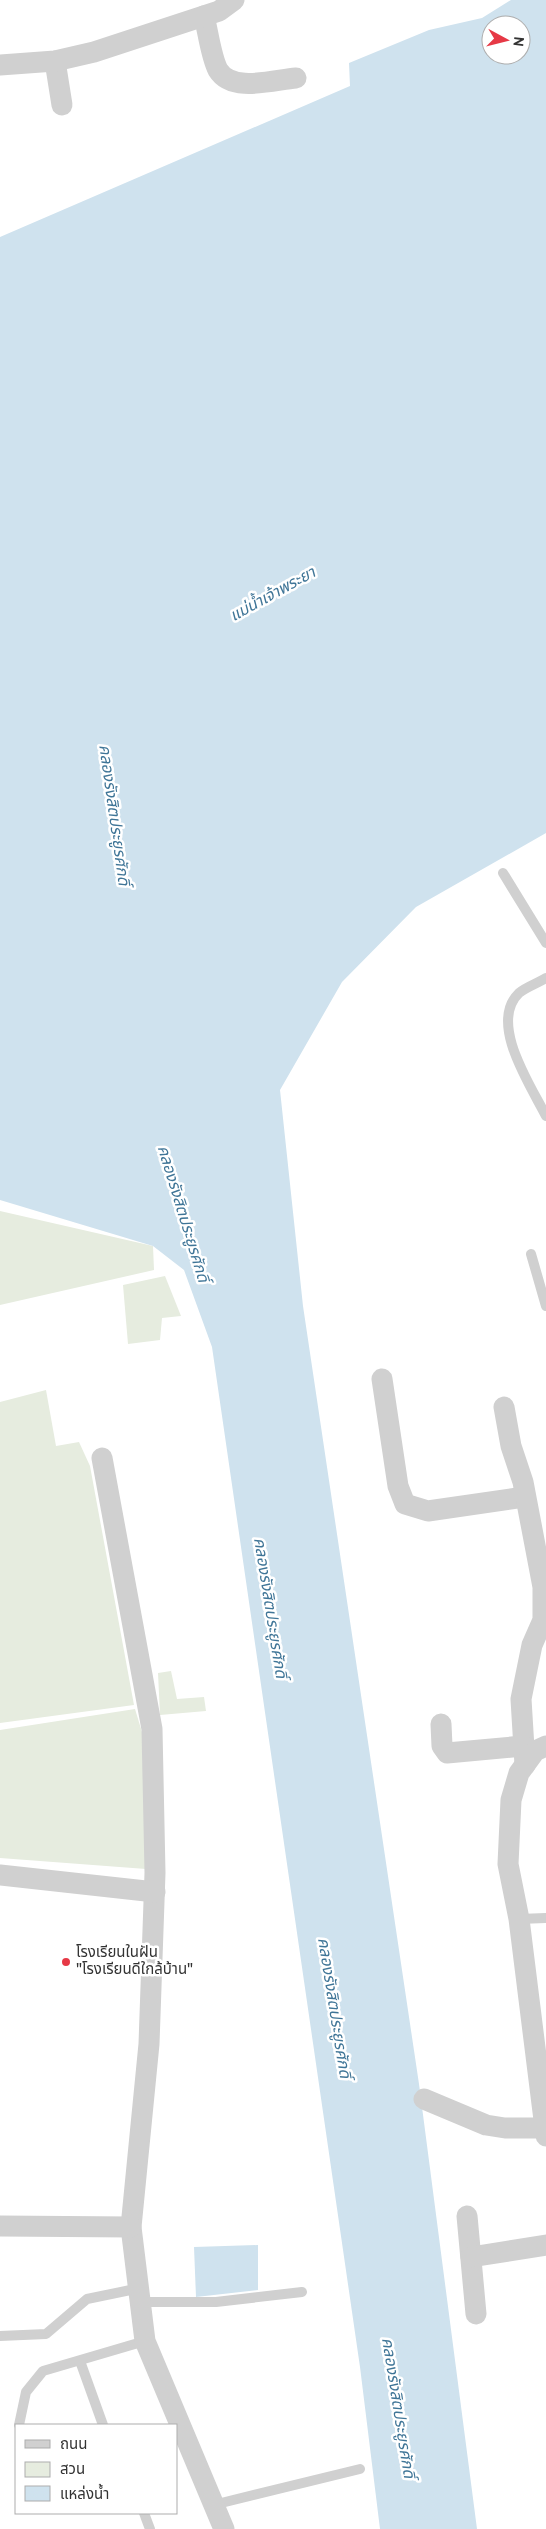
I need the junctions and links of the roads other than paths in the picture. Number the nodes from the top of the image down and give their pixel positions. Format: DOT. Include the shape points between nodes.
graph roads {
  1 [pos="234,0"];
  2 [pos="204,16"];
  3 [pos="55,61"];
  4 [pos="0,65"];
  5 [pos="296,78"];
  6 [pos="62,105"];
  7 [pos="503,874"];
  8 [pos="546,943"];
  9 [pos="546,978"];
  10 [pos="546,1116"];
  11 [pos="531,1254"];
  12 [pos="546,1306"];
  13 [pos="382,1379"];
  14 [pos="504,1407"];
  15 [pos="102,1458"];
  16 [pos="524,1497"];
  17 [pos="440,1724"];
  18 [pos="546,1746"];
  19 [pos="524,1755"];
  20 [pos="0,1874"];
  21 [pos="155,1892"];
  22 [pos="546,1918"];
  23 [pos="520,1919"];
  24 [pos="424,2099"];
  25 [pos="546,2132"];
  26 [pos="467,2216"];
  27 [pos="0,2226"];
  28 [pos="132,2227"];
  29 [pos="546,2245"];
  30 [pos="471,2257"];
  31 [pos="302,2292"];
  32 [pos="141,2295"];
  33 [pos="476,2314"];
  34 [pos="0,2336"];
  35 [pos="144,2342"];
  36 [pos="80,2361"];
  37 [pos="19,2424"];
  38 [pos="103,2424"];
  39 [pos="174,2424"];
  40 [pos="182,2445"];
  41 [pos="360,2469"];
  42 [pos="213,2505"];
  43 [pos="144,2514"];
  44 [pos="150,2529"];
  45 [pos="224,2529"];
  1 -- 2 [label="street" via="219,12"];
  2 -- 3 [label="street" via="94,52"];
  2 -- 5 [label="street" via="218,69 227,80 242,84"];
  3 -- 4 [label="street"];
  3 -- 6 [label="street"];
  7 -- 8 [label="lane"];
  9 -- 10 [label="lane" via="519,993 510,1007 507,1029"];
  11 -- 12 [label="lane"];
  13 -- 16 [label="street" via="398,1486 406,1504 428,1511"];
  14 -- 16 [label="street" via="510,1446 523,1482"];
  15 -- 21 [label="street" via="152,1729"];
  16 -- 19 [label="street" via="543,1587 543,1620 532,1646 521,1699"];
  17 -- 19 [label="street" via="442,1746 447,1753"];
  18 -- 19 [label="street"];
  19 -- 23 [label="street" via="512,1800 508,1864"];
  20 -- 21 [label="street"];
  21 -- 28 [label="street" via="149,2044"];
  22 -- 23 [label="lane"];
  23 -- 25 [label="street"];
  24 -- 25 [label="street" via="486,2125"];
  26 -- 30 [label="street"];
  27 -- 28 [label="street"];
  28 -- 32 [label="street"];
  29 -- 30 [label="street"];
  30 -- 33 [label="street"];
  31 -- 32 [label="lane" via="216,2302"];
  32 -- 34 [label="lane" via="87,2299 46,2334"];
  32 -- 35 [label="street"];
  35 -- 36 [label="lane"];
  35 -- 39 [label="street"];
  36 -- 37 [label="lane" via="42,2372 26,2392"];
  36 -- 38 [label="lane"];
  40 -- 42 [label="street"];
  41 -- 42 [label="lane"];
  42 -- 45 [label="street"];
  43 -- 44 [label="lane"];
}
